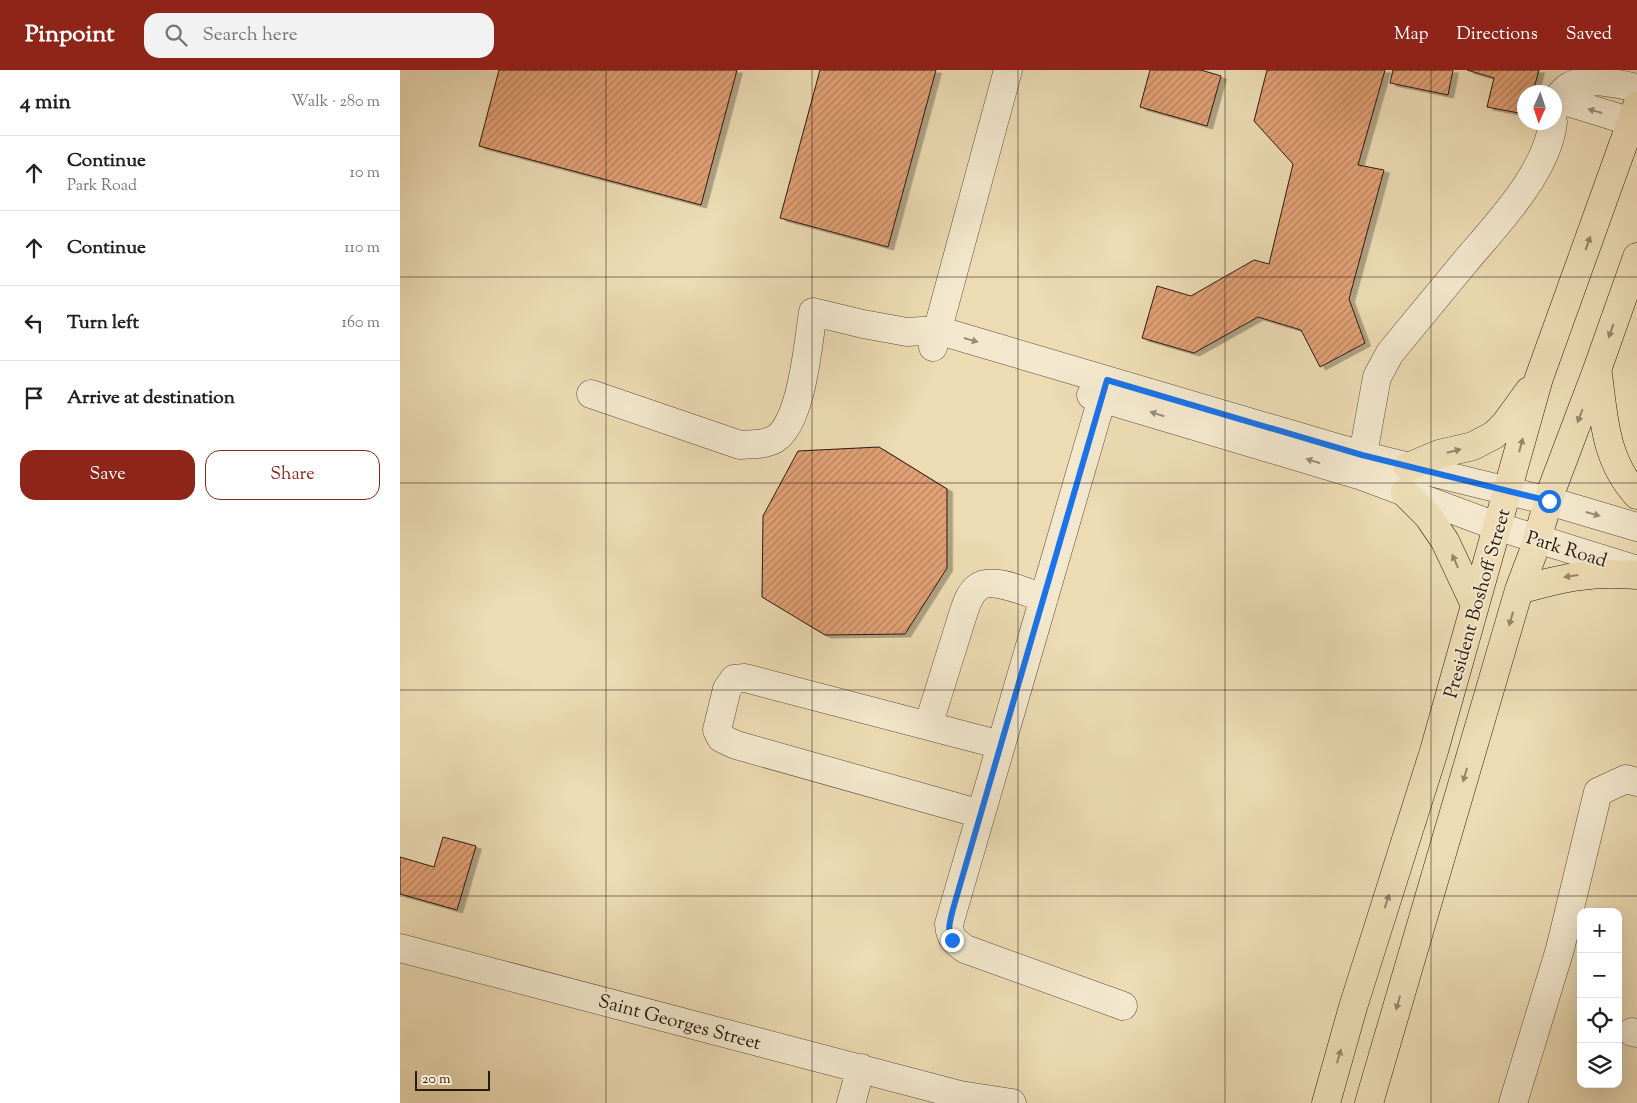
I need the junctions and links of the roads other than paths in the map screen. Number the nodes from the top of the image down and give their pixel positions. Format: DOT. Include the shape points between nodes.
graph roads {
  1 [pos="1008,70"];
  2 [pos="1637,88"];
  3 [pos="1562,91"];
  4 [pos="1562,111"];
  5 [pos="1634,114"];
  6 [pos="1551,130"];
  7 [pos="1637,256"];
  8 [pos="935,339"];
  9 [pos="1597,370"];
  10 [pos="1539,378"];
  11 [pos="1104,389"];
  12 [pos="591,394"];
  13 [pos="1360,465"];
  14 [pos="1408,467"];
  15 [pos="1507,492"];
  16 [pos="1405,493"];
  17 [pos="1637,495"];
  18 [pos="1549,501"];
  19 [pos="1496,526"];
  20 [pos="1637,527"];
  21 [pos="1536,540"];
  22 [pos="1637,570"];
  23 [pos="1637,575"];
  24 [pos="1519,590"];
  25 [pos="1044,598"];
  26 [pos="1475,605"];
  27 [pos="928,726"];
  28 [pos="1001,745"];
  29 [pos="1637,782"];
  30 [pos="981,814"];
  31 [pos="400,948"];
  32 [pos="1123,1006"];
  33 [pos="861,1068"];
  34 [pos="968,1099"];
  35 [pos="851,1103"];
  36 [pos="1012,1103"];
  37 [pos="1326,1103"];
  38 [pos="1369,1103"];
  39 [pos="1513,1103"];
  1 -- 8 [label="street"];
  2 -- 3 [label="street" via="1609,82 1574,82"];
  5 -- 4 [label="street, one-way"];
  10 -- 5 [label="main road, President Boshoff Street, one-way"];
  6 -- 13 [label="street" via="1547,149 1536,172 1503,218 1390,353 1377,377"];
  7 -- 9 [label="main road, President Boshoff Street, one-way"];
  8 -- 11 [label="street"];
  8 -- 12 [label="street" via="813,312 797,406 786,429 774,440 760,444 740,445"];
  9 -- 17 [label="main road" via="1606,437 1627,484"];
  9 -- 18 [label="main road, President Boshoff Street, one-way"];
  14 -- 10 [label="main road, one-way" via="1494,436"];
  15 -- 10 [label="main road, President Boshoff Street, one-way"];
  11 -- 13 [label="street"];
  11 -- 25 [label="street"];
  13 -- 14 [label="street, Park Road"];
  13 -- 16 [label="street, Park Road"];
  14 -- 15 [label="street, Park Road"];
  15 -- 18 [label="street, Park Road"];
  15 -- 19 [label="main road, President Boshoff Street"];
  16 -- 19 [label="street, Park Road"];
  26 -- 16 [label="main road, one-way" via="1445,542 1428,516"];
  18 -- 20 [label="street, Park Road, one-way"];
  18 -- 21 [label="main road, President Boshoff Street"];
  19 -- 21 [label="street, Park Road"];
  19 -- 26 [label="main road, President Boshoff Street"];
  21 -- 22 [label="street, Park Road"];
  21 -- 24 [label="main road, President Boshoff Street"];
  23 -- 24 [label="main road, one-way" via="1590,574"];
  24 -- 38 [label="main road, President Boshoff Street, one-way"];
  25 -- 27 [label="street" via="1002,584 979,586 971,594"];
  25 -- 28 [label="street"];
  37 -- 26 [label="main road, President Boshoff Street, one-way" via="1434,751"];
  27 -- 28 [label="street"];
  27 -- 30 [label="street" via="745,678 734,679 727,690 718,730 722,738 736,745"];
  28 -- 30 [label="street"];
  29 -- 39 [label="street" via="1626,779 1598,792 1560,949"];
  30 -- 32 [label="street" via="949,924 952,940 965,949"];
  31 -- 33 [label="street, Saint Georges Street"];
  33 -- 34 [label="street, Saint Georges Street"];
  33 -- 35 [label="street"];
  34 -- 36 [label="street, Saint Georges Street"];
}
